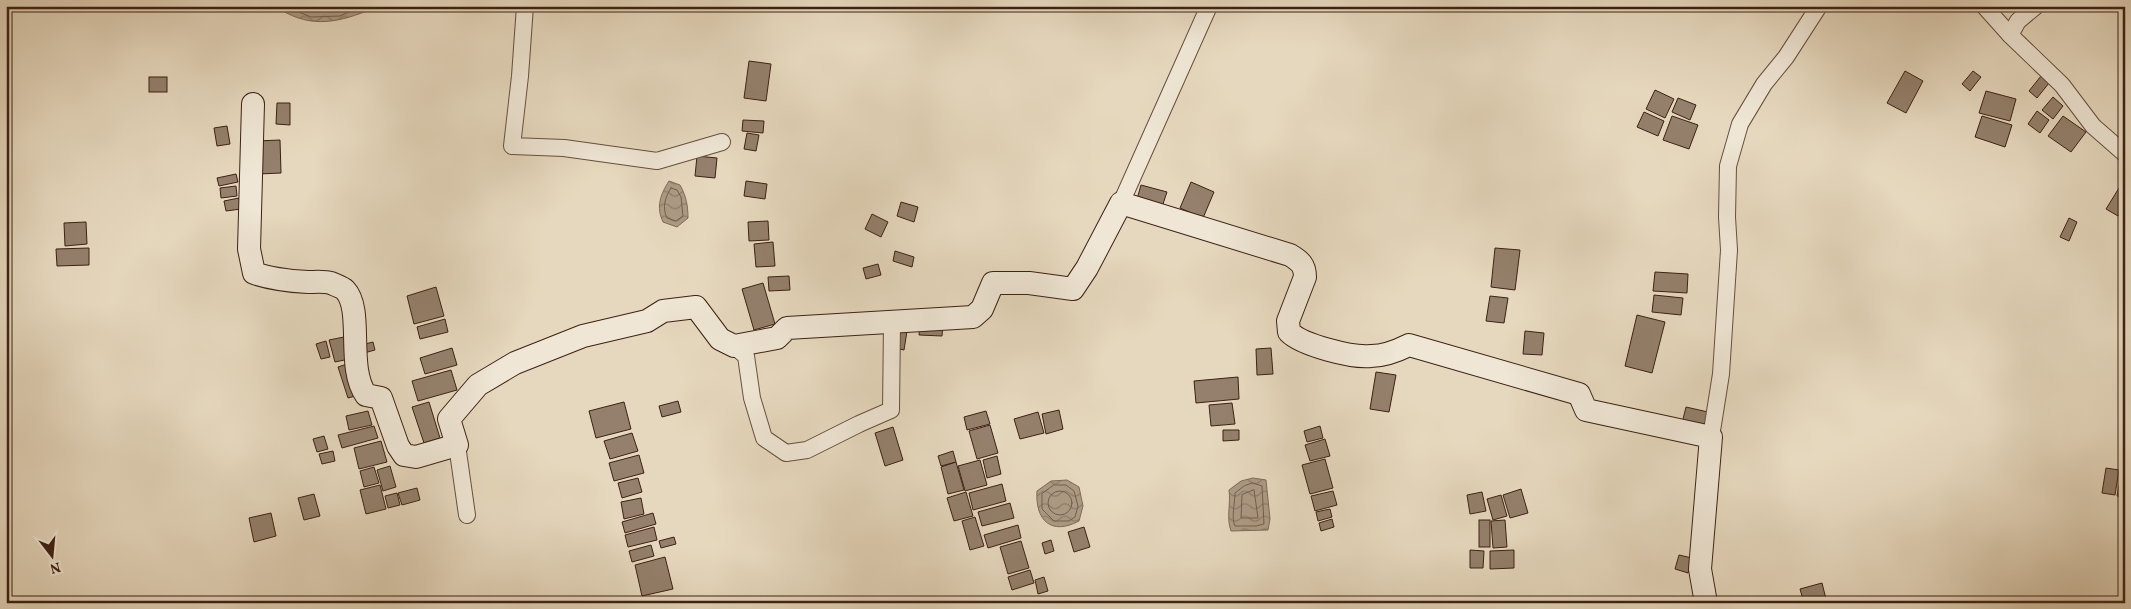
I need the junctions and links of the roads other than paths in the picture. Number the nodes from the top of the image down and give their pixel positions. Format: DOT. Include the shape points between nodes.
graph roads {
  1 [pos="525,6"];
  2 [pos="1209,6"];
  3 [pos="1819,6"];
  4 [pos="1984,6"];
  5 [pos="2036,6"];
  6 [pos="2010,35"];
  7 [pos="253,104"];
  8 [pos="722,142"];
  9 [pos="2125,154"];
  10 [pos="1120,203"];
  11 [pos="892,322"];
  12 [pos="734,346"];
  13 [pos="1711,437"];
  14 [pos="457,445"];
  15 [pos="467,514"];
  16 [pos="1706,603"];
  1 -- 8 [label="street" via="512,146 564,148 657,161"];
  2 -- 10 [label="street"];
  3 -- 13 [label="street" via="1740,124 1728,166 1729,250 1721,374"];
  4 -- 6 [label="street"];
  5 -- 6 [label="street" via="2018,22"];
  6 -- 9 [label="street" via="2062,85 2093,126"];
  7 -- 14 [label="main road" via="249,249 254,273 266,278 328,282 344,289 351,300 354,317 354,350 361,388 366,395 381,398 404,455 416,457"];
  10 -- 11 [label="main road" via="1073,289 1029,283 993,283 982,309 973,317"];
  10 -- 13 [label="main road" via="1300,261 1305,277 1288,321 1289,332 1295,338 1340,352 1370,357 1392,353 1409,345 1578,394 1586,410"];
  11 -- 12 [label="main road" via="787,328 777,338"];
  11 -- 12 [label="street" via="891,410 807,450 786,453 764,438 752,398 746,356"];
  12 -- 14 [label="main road" via="720,339 696,306 663,311 648,322 584,336 515,363 478,385 449,419"];
  13 -- 16 [label="main road" via="1700,569"];
  14 -- 15 [label="street"];
}
